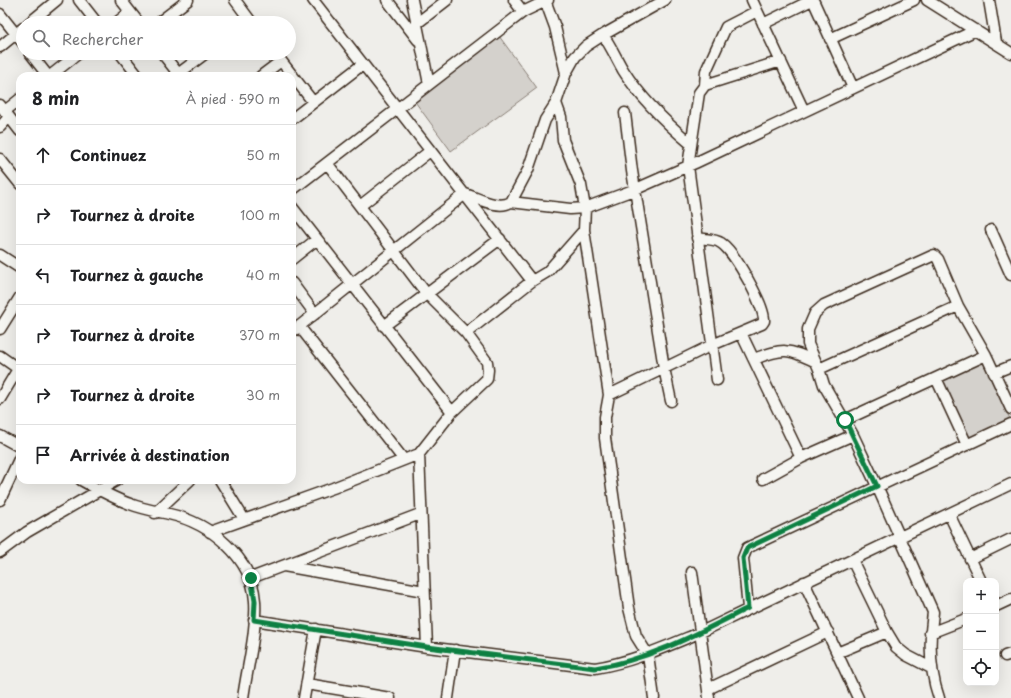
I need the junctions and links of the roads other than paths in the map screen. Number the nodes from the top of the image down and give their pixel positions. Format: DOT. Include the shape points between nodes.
graph roads {
  1 [pos="57,0"];
  2 [pos="79,0"];
  3 [pos="188,0"];
  4 [pos="235,0"];
  5 [pos="313,0"];
  6 [pos="387,0"];
  7 [pos="412,0"];
  8 [pos="447,0"];
  9 [pos="514,0"];
  10 [pos="546,0"];
  11 [pos="665,0"];
  12 [pos="752,0"];
  13 [pos="812,0"];
  14 [pos="914,0"];
  15 [pos="989,0"];
  16 [pos="123,1"];
  17 [pos="931,2"];
  18 [pos="757,11"];
  19 [pos="130,12"];
  20 [pos="524,12"];
  21 [pos="0,14"];
  22 [pos="38,16"];
  23 [pos="92,16"];
  24 [pos="125,16"];
  25 [pos="133,16"];
  26 [pos="167,16"];
  27 [pos="245,16"];
  28 [pos="416,24"];
  29 [pos="763,24"];
  30 [pos="16,28"];
  31 [pos="976,30"];
  32 [pos="16,34"];
  33 [pos="603,35"];
  34 [pos="830,39"];
  35 [pos="420,42"];
  36 [pos="996,42"];
  37 [pos="0,47"];
  38 [pos="1010,52"];
  39 [pos="36,60"];
  40 [pos="70,60"];
  41 [pos="125,60"];
  42 [pos="167,60"];
  43 [pos="197,60"];
  44 [pos="275,60"];
  45 [pos="280,60"];
  46 [pos="781,62"];
  47 [pos="363,64"];
  48 [pos="46,72"];
  49 [pos="54,72"];
  50 [pos="135,72"];
  51 [pos="177,72"];
  52 [pos="183,72"];
  53 [pos="265,72"];
  54 [pos="290,72"];
  55 [pos="566,73"];
  56 [pos="296,80"];
  57 [pos="429,84"];
  58 [pos="705,85"];
  59 [pos="853,88"];
  60 [pos="16,102"];
  61 [pos="313,102"];
  62 [pos="556,104"];
  63 [pos="398,109"];
  64 [pos="5,111"];
  65 [pos="804,111"];
  66 [pos="625,113"];
  67 [pos="296,116"];
  68 [pos="16,126"];
  69 [pos="0,127"];
  70 [pos="691,144"];
  71 [pos="430,151"];
  72 [pos="0,159"];
  73 [pos="327,163"];
  74 [pos="688,166"];
  75 [pos="16,179"];
  76 [pos="296,187"];
  77 [pos="636,189"];
  78 [pos="464,194"];
  79 [pos="511,202"];
  80 [pos="360,206"];
  81 [pos="585,208"];
  82 [pos="296,212"];
  83 [pos="584,230"];
  84 [pos="990,230"];
  85 [pos="697,238"];
  86 [pos="317,239"];
  87 [pos="500,239"];
  88 [pos="394,251"];
  89 [pos="0,255"];
  90 [pos="296,256"];
  91 [pos="16,265"];
  92 [pos="1011,275"];
  93 [pos="532,281"];
  94 [pos="352,284"];
  95 [pos="296,289"];
  96 [pos="426,293"];
  97 [pos="16,305"];
  98 [pos="958,306"];
  99 [pos="314,314"];
  100 [pos="384,326"];
  101 [pos="0,328"];
  102 [pos="296,329"];
  103 [pos="466,333"];
  104 [pos="742,333"];
  105 [pos="712,346"];
  106 [pos="986,355"];
  107 [pos="0,356"];
  108 [pos="754,359"];
  109 [pos="818,365"];
  110 [pos="1011,366"];
  111 [pos="16,367"];
  112 [pos="664,368"];
  113 [pos="994,373"];
  114 [pos="16,374"];
  115 [pos="936,378"];
  116 [pos="717,380"];
  117 [pos="609,395"];
  118 [pos="0,400"];
  119 [pos="671,401"];
  120 [pos="1011,409"];
  121 [pos="452,412"];
  122 [pos="845,420"];
  123 [pos="1011,424"];
  124 [pos="853,434"];
  125 [pos="0,436"];
  126 [pos="967,444"];
  127 [pos="16,445"];
  128 [pos="419,454"];
  129 [pos="801,458"];
  130 [pos="404,460"];
  131 [pos="16,466"];
  132 [pos="763,480"];
  133 [pos="88,484"];
  134 [pos="110,484"];
  135 [pos="186,484"];
  136 [pos="222,484"];
  137 [pos="1011,484"];
  138 [pos="877,486"];
  139 [pos="99,490"];
  140 [pos="0,500"];
  141 [pos="155,513"];
  142 [pos="420,514"];
  143 [pos="949,514"];
  144 [pos="244,519"];
  145 [pos="210,532"];
  146 [pos="898,536"];
  147 [pos="1011,540"];
  148 [pos="0,552"];
  149 [pos="970,559"];
  150 [pos="852,560"];
  151 [pos="283,565"];
  152 [pos="692,572"];
  153 [pos="251,578"];
  154 [pos="980,578"];
  155 [pos="804,582"];
  156 [pos="424,591"];
  157 [pos="1011,599"];
  158 [pos="999,605"];
  159 [pos="748,608"];
  160 [pos="254,620"];
  161 [pos="963,620"];
  162 [pos="316,629"];
  163 [pos="828,632"];
  164 [pos="887,632"];
  165 [pos="699,633"];
  166 [pos="930,633"];
  167 [pos="427,647"];
  168 [pos="455,650"];
  169 [pos="837,653"];
  170 [pos="648,654"];
  171 [pos="931,668"];
  172 [pos="307,684"];
  173 [pos="708,694"];
  174 [pos="243,698"];
  175 [pos="304,698"];
  176 [pos="390,698"];
  177 [pos="448,698"];
  178 [pos="654,698"];
  179 [pos="858,698"];
  180 [pos="939,698"];
  1 -- 22 [label="street"];
  2 -- 23 [label="street"];
  3 -- 26 [label="street"];
  4 -- 27 [label="street"];
  5 -- 47 [label="street"];
  6 -- 35 [label="street"];
  7 -- 28 [label="street"];
  8 -- 28 [label="street"];
  9 -- 20 [label="street"];
  10 -- 20 [label="street"];
  10 -- 55 [label="street"];
  11 -- 33 [label="street"];
  12 -- 18 [label="street"];
  13 -- 29 [label="street"];
  13 -- 34 [label="street"];
  14 -- 34 [label="street"];
  15 -- 36 [label="street"];
  16 -- 19 [label="street"];
  17 -- 31 [label="street"];
  18 -- 29 [label="street"];
  18 -- 58 [label="street" via="726,27 706,71"];
  19 -- 24 [label="street"];
  19 -- 25 [label="street"];
  20 -- 57 [label="street"];
  21 -- 30 [label="street"];
  28 -- 35 [label="street"];
  29 -- 46 [label="street"];
  31 -- 36 [label="street"];
  31 -- 59 [label="street"];
  32 -- 37 [label="street"];
  33 -- 55 [label="street" via="575,57"];
  33 -- 70 [label="street" via="639,93 653,110"];
  34 -- 59 [label="street"];
  35 -- 57 [label="street"];
  36 -- 38 [label="street"];
  39 -- 48 [label="street"];
  40 -- 49 [label="street"];
  41 -- 50 [label="street"];
  42 -- 51 [label="street"];
  43 -- 52 [label="street"];
  44 -- 53 [label="street"];
  45 -- 54 [label="street"];
  46 -- 58 [label="street"];
  46 -- 65 [label="street"];
  47 -- 61 [label="street"];
  47 -- 63 [label="street"];
  55 -- 62 [label="street"];
  56 -- 61 [label="street"];
  57 -- 63 [label="street"];
  58 -- 70 [label="street" via="699,93"];
  59 -- 65 [label="street"];
  60 -- 64 [label="street"];
  61 -- 67 [label="street"];
  62 -- 79 [label="street" via="545,120 528,170"];
  62 -- 81 [label="street" via="561,117 563,140 581,185"];
  63 -- 71 [label="street"];
  63 -- 73 [label="street"];
  64 -- 68 [label="street"];
  64 -- 69 [label="street"];
  65 -- 74 [label="street"];
  66 -- 77 [label="street"];
  70 -- 74 [label="street"];
  71 -- 78 [label="street"];
  71 -- 80 [label="street"];
  72 -- 75 [label="street"];
  73 -- 76 [label="street"];
  73 -- 80 [label="street"];
  74 -- 77 [label="street"];
  74 -- 85 [label="street"];
  77 -- 81 [label="street"];
  77 -- 112 [label="street"];
  78 -- 79 [label="street" via="499,205"];
  78 -- 87 [label="street"];
  78 -- 88 [label="street"];
  79 -- 81 [label="street" via="570,209"];
  80 -- 88 [label="street"];
  81 -- 83 [label="street"];
  82 -- 86 [label="street"];
  83 -- 93 [label="street" via="555,265"];
  83 -- 117 [label="street"];
  84 -- 92 [label="street"];
  85 -- 104 [label="street" via="721,242 748,278 764,321"];
  85 -- 105 [label="street"];
  86 -- 90 [label="street"];
  86 -- 94 [label="street"];
  87 -- 93 [label="street"];
  87 -- 96 [label="street"];
  88 -- 94 [label="street"];
  88 -- 96 [label="street"];
  89 -- 91 [label="street"];
  93 -- 103 [label="street"];
  94 -- 99 [label="street"];
  94 -- 100 [label="street"];
  95 -- 99 [label="street"];
  96 -- 100 [label="street"];
  96 -- 103 [label="street"];
  97 -- 101 [label="street"];
  98 -- 106 [label="street"];
  98 -- 109 [label="street"];
  98 -- 109 [label="street" via="938,259 934,255 928,256 824,305 815,314 808,329 808,344"];
  99 -- 102 [label="street"];
  100 -- 121 [label="street"];
  102 -- 130 [label="street"];
  103 -- 121 [label="street" via="486,362 487,379"];
  104 -- 105 [label="street"];
  104 -- 108 [label="street"];
  105 -- 112 [label="street"];
  105 -- 116 [label="street"];
  106 -- 113 [label="street"];
  106 -- 115 [label="street"];
  107 -- 111 [label="street"];
  108 -- 109 [label="street" via="781,350 790,350"];
  108 -- 129 [label="street"];
  109 -- 122 [label="street" via="824,385"];
  110 -- 113 [label="street"];
  112 -- 117 [label="street"];
  112 -- 119 [label="street"];
  113 -- 120 [label="street"];
  114 -- 118 [label="street"];
  115 -- 122 [label="street"];
  115 -- 126 [label="street"];
  117 -- 170 [label="street" via="605,438 629,608 636,636"];
  121 -- 128 [label="street"];
  122 -- 124 [label="street"];
  123 -- 126 [label="street"];
  124 -- 129 [label="street"];
  124 -- 138 [label="street"];
  125 -- 127 [label="street"];
  126 -- 138 [label="street"];
  128 -- 130 [label="street"];
  128 -- 142 [label="street"];
  129 -- 132 [label="street"];
  130 -- 144 [label="street" via="334,488"];
  131 -- 140 [label="street"];
  133 -- 139 [label="street"];
  134 -- 139 [label="street"];
  135 -- 141 [label="street"];
  136 -- 144 [label="street"];
  137 -- 143 [label="street"];
  138 -- 146 [label="street"];
  138 -- 159 [label="street" via="747,548 743,558"];
  139 -- 141 [label="street"];
  139 -- 148 [label="street" via="27,532"];
  141 -- 145 [label="street" via="182,519"];
  142 -- 151 [label="street"];
  142 -- 156 [label="street"];
  143 -- 146 [label="street"];
  143 -- 149 [label="street"];
  144 -- 145 [label="street"];
  145 -- 153 [label="street" via="230,547"];
  146 -- 150 [label="street"];
  146 -- 166 [label="street" via="933,612"];
  147 -- 149 [label="street"];
  149 -- 154 [label="street"];
  150 -- 155 [label="street"];
  150 -- 164 [label="street"];
  151 -- 153 [label="street"];
  151 -- 156 [label="street"];
  152 -- 165 [label="street"];
  153 -- 160 [label="street" via="255,601"];
  155 -- 159 [label="street"];
  155 -- 163 [label="street"];
  156 -- 167 [label="street"];
  157 -- 158 [label="street"];
  159 -- 165 [label="street"];
  160 -- 162 [label="street"];
  160 -- 174 [label="street"];
  161 -- 166 [label="street"];
  162 -- 167 [label="street"];
  162 -- 172 [label="street"];
  163 -- 169 [label="street"];
  163 -- 173 [label="street"];
  164 -- 169 [label="street"];
  164 -- 171 [label="street" via="896,647"];
  165 -- 170 [label="street"];
  165 -- 173 [label="street"];
  166 -- 171 [label="street"];
  167 -- 168 [label="street"];
  168 -- 170 [label="street" via="595,668 620,664"];
  168 -- 177 [label="street"];
  169 -- 179 [label="street"];
  170 -- 178 [label="street"];
  171 -- 180 [label="street"];
  172 -- 175 [label="street"];
  172 -- 176 [label="street"];
}
